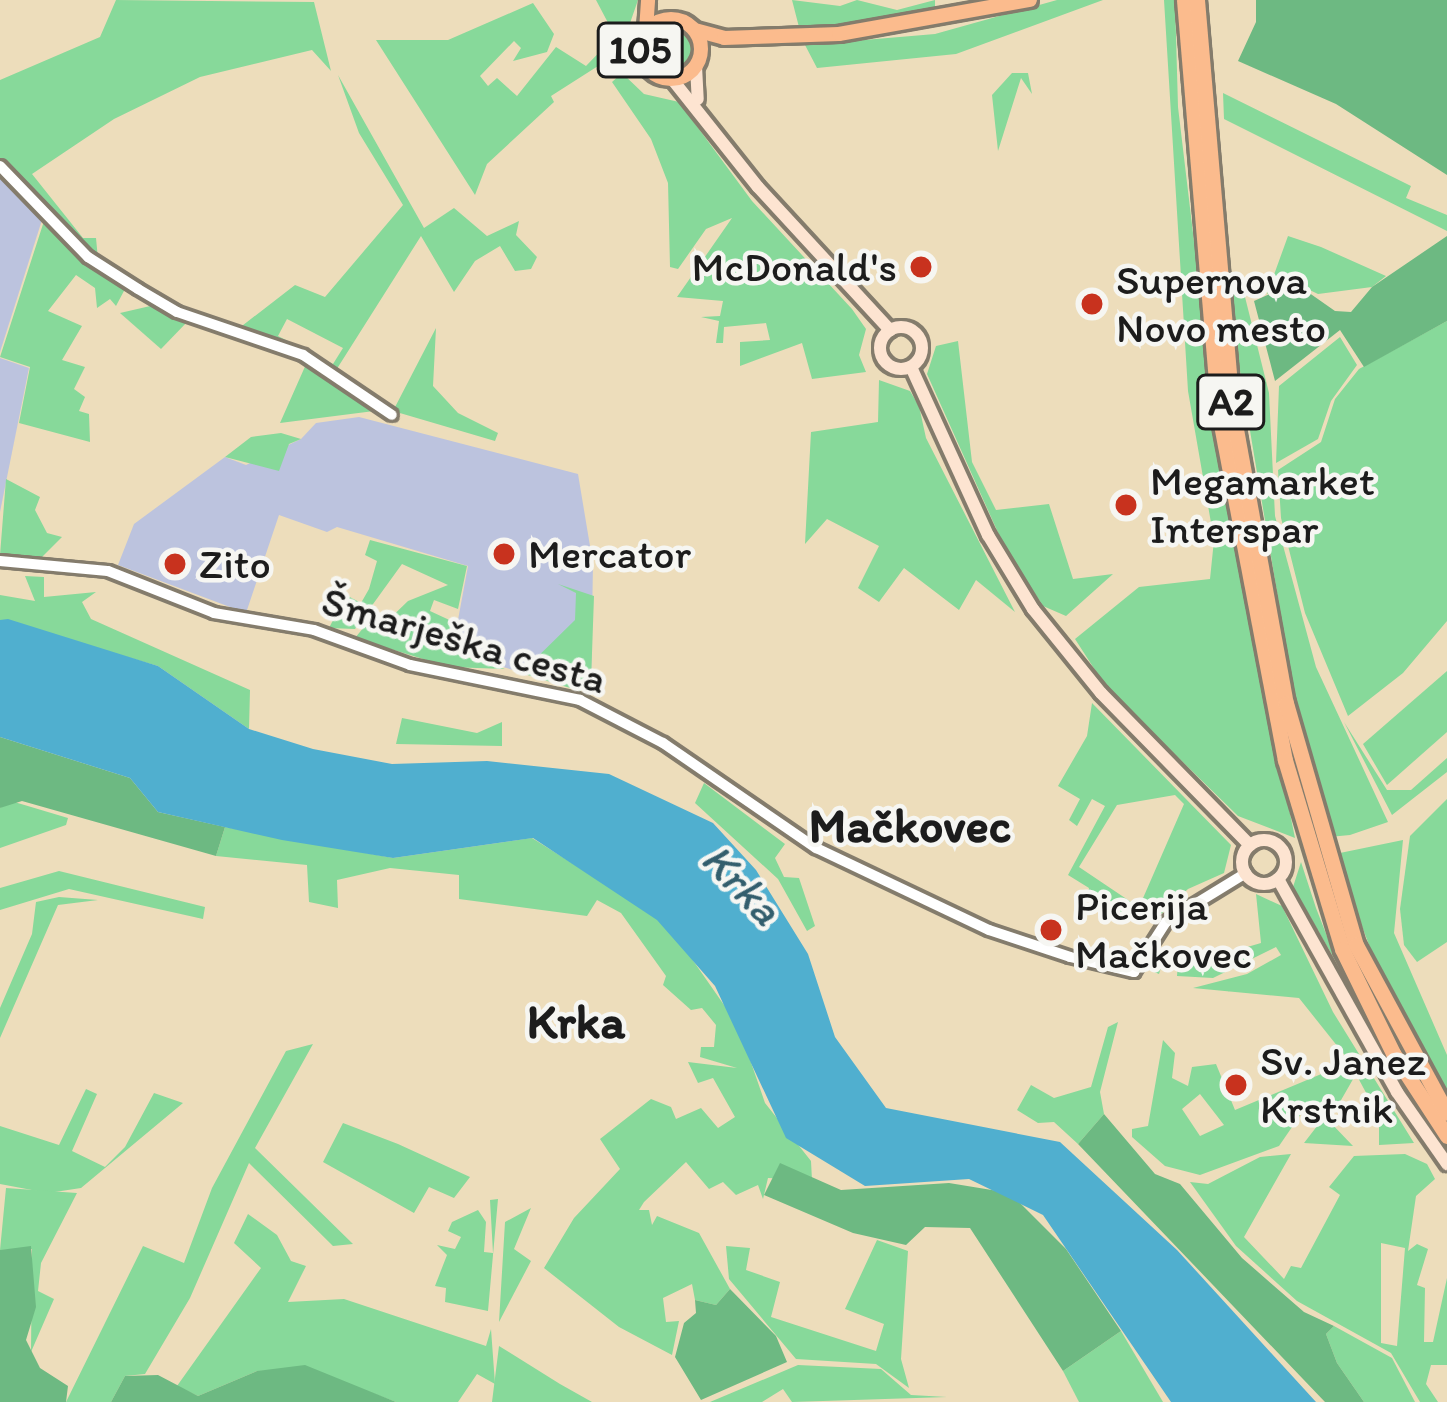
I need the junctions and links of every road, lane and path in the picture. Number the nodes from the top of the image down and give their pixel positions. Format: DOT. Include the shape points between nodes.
graph roads {
  1 [pos="650,0"];
  2 [pos="1030,0"];
  3 [pos="1184,0"];
  4 [pos="1198,0"];
  5 [pos="672,18"];
  6 [pos="646,30"];
  7 [pos="695,31"];
  8 [pos="724,38"];
  9 [pos="698,61"];
  10 [pos="672,79"];
  11 [pos="708,122"];
  12 [pos="0,166"];
  13 [pos="890,330"];
  14 [pos="911,367"];
  15 [pos="392,415"];
  16 [pos="0,561"];
  17 [pos="1292,759"];
  18 [pos="1250,845"];
  19 [pos="1246,873"];
  20 [pos="1278,879"];
  21 [pos="1349,947"];
  22 [pos="1447,1113"];
  23 [pos="1447,1136"];
  24 [pos="1447,1164"];
  1 -- 5 [label="main road, 105"];
  1 -- 6 [label="main road, 105"];
  2 -- 8 [label="main road, 105" via="928,24"];
  3 -- 17 [label="highway, A2" via="1218,410"];
  4 -- 17 [label="highway, A2" via="1232,407"];
  5 -- 6 [label="main road, 105"];
  5 -- 7 [label="main road, 105"];
  6 -- 10 [label="main road, 105" via="646,67"];
  7 -- 8 [label="main road, 105"];
  7 -- 9 [label="main road, 105"];
  8 -- 9 [label="main road, 105"];
  9 -- 10 [label="main road, 105"];
  9 -- 11 [label="main road" via="692,83"];
  10 -- 11 [label="main road"];
  11 -- 13 [label="main road"];
  12 -- 15 [label="street" via="88,257 138,290 177,312 303,355"];
  13 -- 14 [label="main road" via="880,348 885,362"];
  13 -- 14 [label="main road" via="904,327 920,339"];
  14 -- 18 [label="main road" via="988,535 1033,609 1101,693"];
  16 -- 19 [label="street, Šmarješka cesta" via="109,571 214,614 314,630 410,665 580,700 663,743 816,848 1008,938 1067,956 1134,971 1166,922"];
  17 -- 21 [label="highway, A2"];
  18 -- 19 [label="main road"];
  18 -- 20 [label="main road" via="1263,839 1282,848 1286,865"];
  19 -- 20 [label="main road" via="1261,884"];
  20 -- 24 [label="main road" via="1397,1092"];
  21 -- 22 [label="highway, A2"];
  21 -- 23 [label="highway, A2" via="1393,1053"];
}
